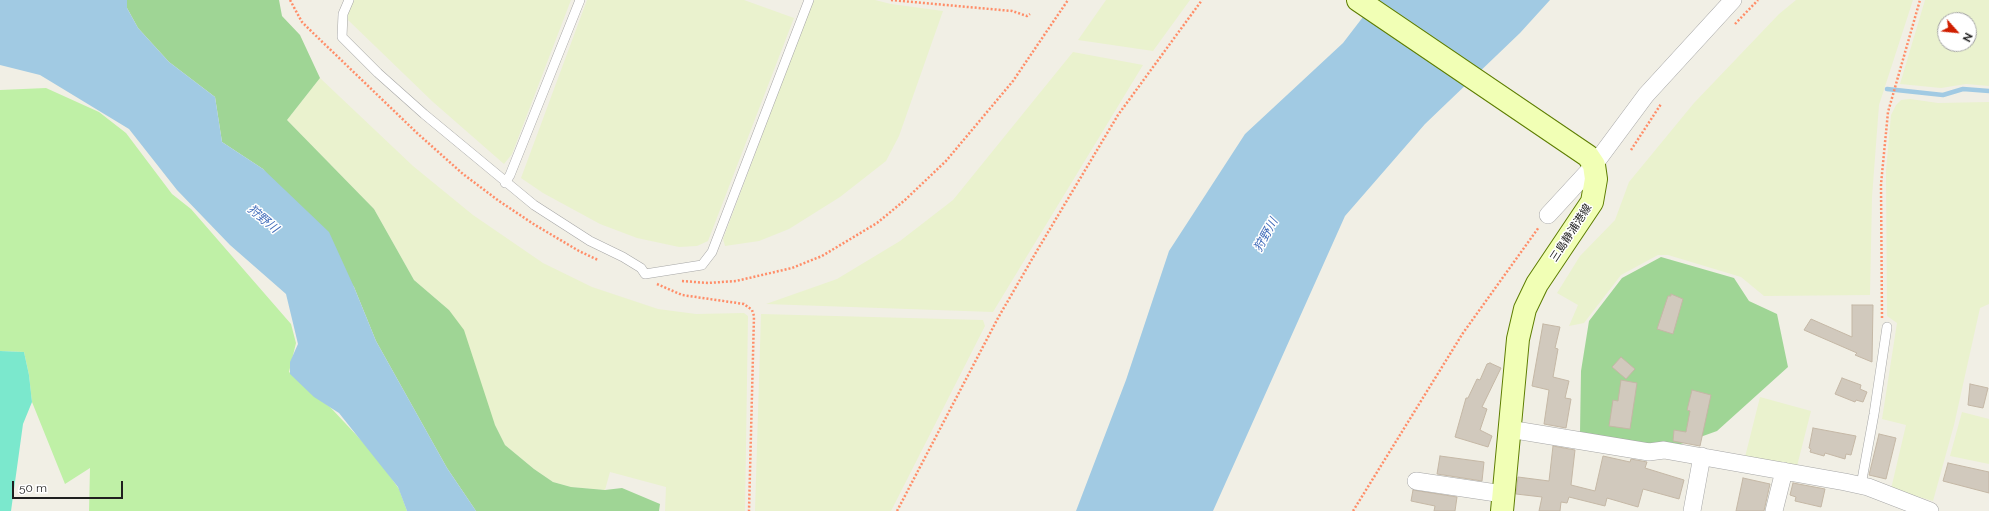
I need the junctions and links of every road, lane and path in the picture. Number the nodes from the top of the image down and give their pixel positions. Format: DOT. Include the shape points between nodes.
graph roads {
  1 [pos="290,0"];
  2 [pos="349,0"];
  3 [pos="580,0"];
  4 [pos="809,0"];
  5 [pos="891,0"];
  6 [pos="1068,0"];
  7 [pos="1202,0"];
  8 [pos="1358,0"];
  9 [pos="1733,0"];
  10 [pos="1758,0"];
  11 [pos="1920,0"];
  12 [pos="1030,14"];
  13 [pos="1731,27"];
  14 [pos="1666,98"];
  15 [pos="1631,150"];
  16 [pos="1591,161"];
  17 [pos="505,183"];
  18 [pos="1548,215"];
  19 [pos="603,262"];
  20 [pos="645,274"];
  21 [pos="674,280"];
  22 [pos="1887,327"];
  23 [pos="1509,429"];
  24 [pos="1702,456"];
  25 [pos="1784,471"];
  26 [pos="1416,481"];
  27 [pos="1861,485"];
  28 [pos="1503,503"];
  29 [pos="749,511"];
  30 [pos="897,511"];
  31 [pos="1353,511"];
  32 [pos="1692,511"];
  33 [pos="1774,511"];
  34 [pos="1930,511"];
  1 -- 19 [label="path" via="302,22 463,174 499,202 535,225"];
  2 -- 17 [label="lane" via="343,14 342,37 418,109"];
  3 -- 17 [label="lane"];
  4 -- 20 [label="lane" via="712,252 702,265"];
  5 -- 12 [label="path" via="1012,10 1027,16"];
  6 -- 21 [label="path" via="1012,81 956,150 905,200 877,223 822,256 792,268 736,281 708,283"];
  7 -- 30 [label="path" via="1118,116 1035,254 998,318"];
  8 -- 16 [label="main road"];
  9 -- 16 [label="street" via="1646,95"];
  10 -- 13 [label="path"];
  11 -- 22 [label="path" via="1888,112 1884,141 1881,184 1882,325"];
  14 -- 15 [label="path"];
  16 -- 18 [label="street"];
  16 -- 23 [label="main road, 三島静浦港線" via="1596,179 1592,202 1537,284 1525,309 1518,339"];
  17 -- 20 [label="lane" via="590,241 641,268"];
  18 -- 31 [label="path" via="1463,333"];
  20 -- 29 [label="path" via="656,284 682,295 744,304 752,310 754,316"];
  22 -- 27 [label="lane"];
  23 -- 24 [label="street" via="1649,452 1664,450"];
  23 -- 28 [label="main road, 三島静浦港線"];
  24 -- 25 [label="street"];
  24 -- 32 [label="street"];
  25 -- 27 [label="street"];
  25 -- 33 [label="street"];
  26 -- 28 [label="street"];
  27 -- 34 [label="street"];
}
